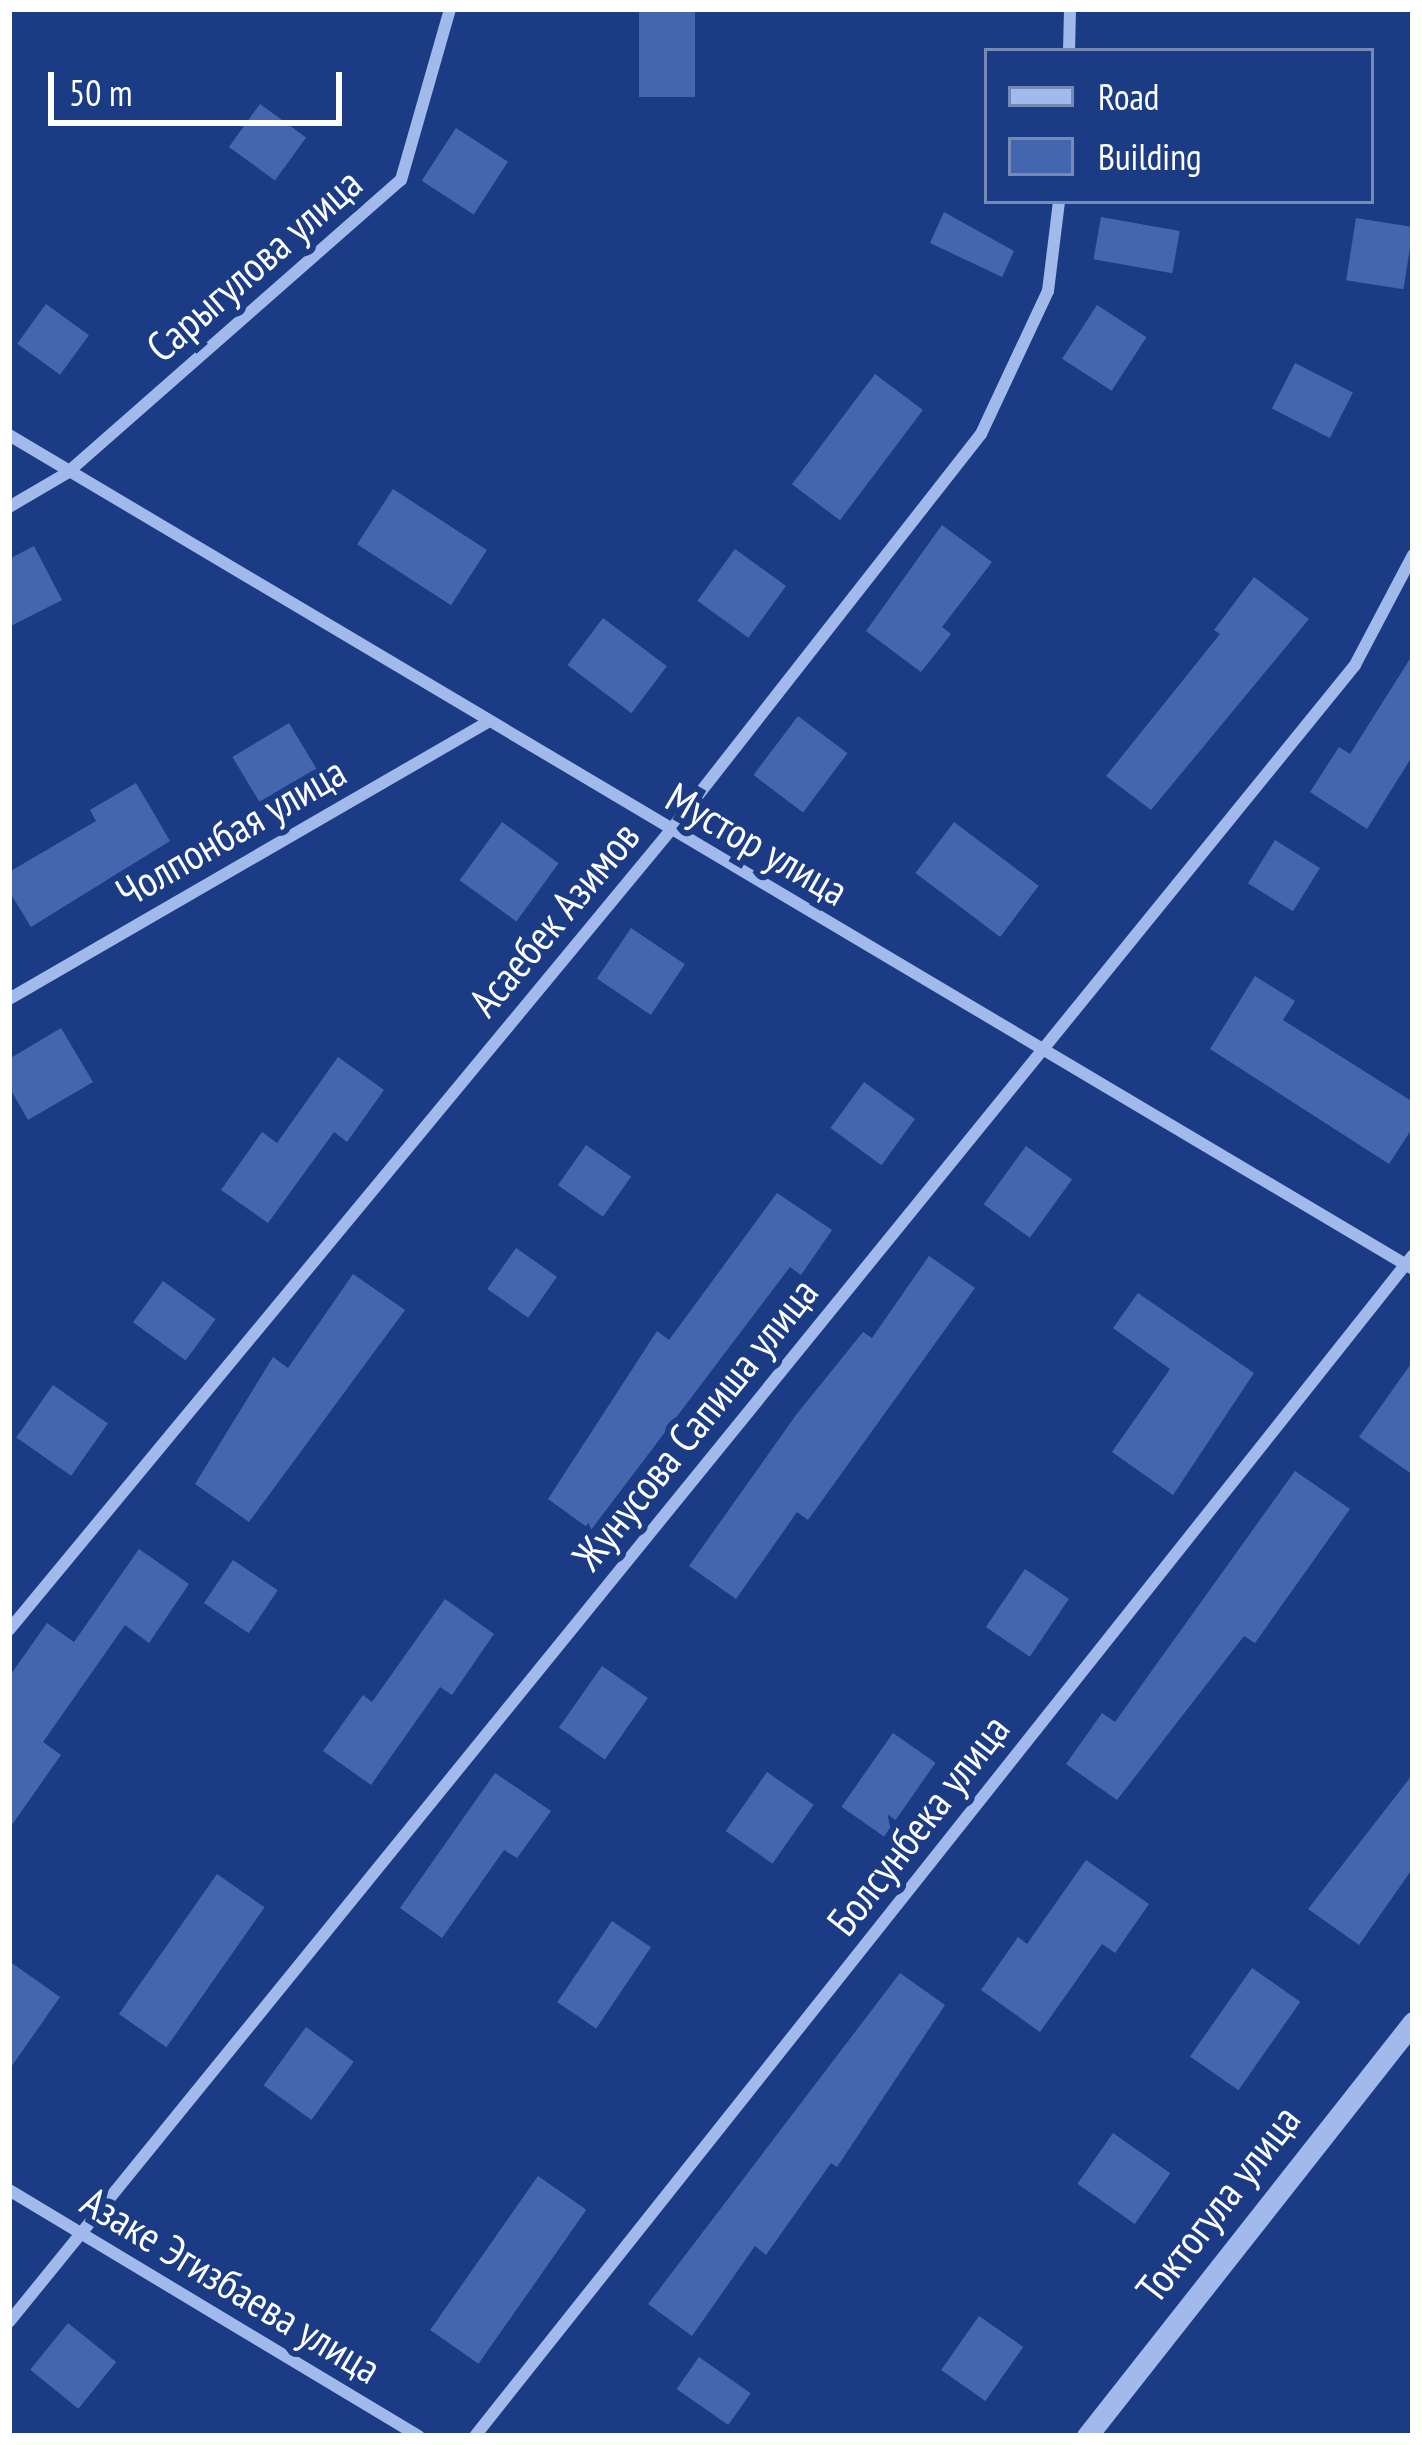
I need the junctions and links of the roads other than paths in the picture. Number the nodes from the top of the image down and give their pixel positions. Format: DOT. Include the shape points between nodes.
graph roads {
  1 [pos="450,9"];
  2 [pos="1070,9"];
  3 [pos="1070,48"];
  4 [pos="1059,204"];
  5 [pos="9,435"];
  6 [pos="67,473"];
  7 [pos="9,507"];
  8 [pos="1413,555"];
  9 [pos="487,723"];
  10 [pos="670,831"];
  11 [pos="9,999"];
  12 [pos="1041,1050"];
  13 [pos="1410,1263"];
  14 [pos="9,1630"];
  15 [pos="1413,2022"];
  16 [pos="9,2190"];
  17 [pos="81,2233"];
  18 [pos="9,2322"];
  19 [pos="419,2436"];
  20 [pos="475,2436"];
  21 [pos="1087,2436"];
  1 -- 6 [label="street, Сарыгулова улица" via="401,180"];
  2 -- 3 [label="street"];
  4 -- 10 [label="street, Асаебек Азимов" via="1048,291 981,434"];
  5 -- 6 [label="street, Мустор улица"];
  6 -- 7 [label="street, Сарыгулова улица"];
  6 -- 9 [label="street, Мустор улица"];
  8 -- 12 [label="street, Жунусова Сапиша улица" via="1355,665"];
  9 -- 10 [label="street, Мустор улица"];
  9 -- 11 [label="street, Чолпонбая улица"];
  10 -- 12 [label="street, Мустор улица"];
  10 -- 14 [label="street, Асаебек Азимов"];
  12 -- 13 [label="street, Мустор улица"];
  12 -- 17 [label="street, Жунусова Сапиша улица"];
  13 -- 20 [label="street, Болсунбека улица"];
  15 -- 21 [label="street, Токтогула улица"];
  16 -- 17 [label="street, Азаке Эгизбаева улица"];
  17 -- 18 [label="street, Жунусова Сапиша улица"];
  17 -- 19 [label="street, Азаке Эгизбаева улица"];
}
